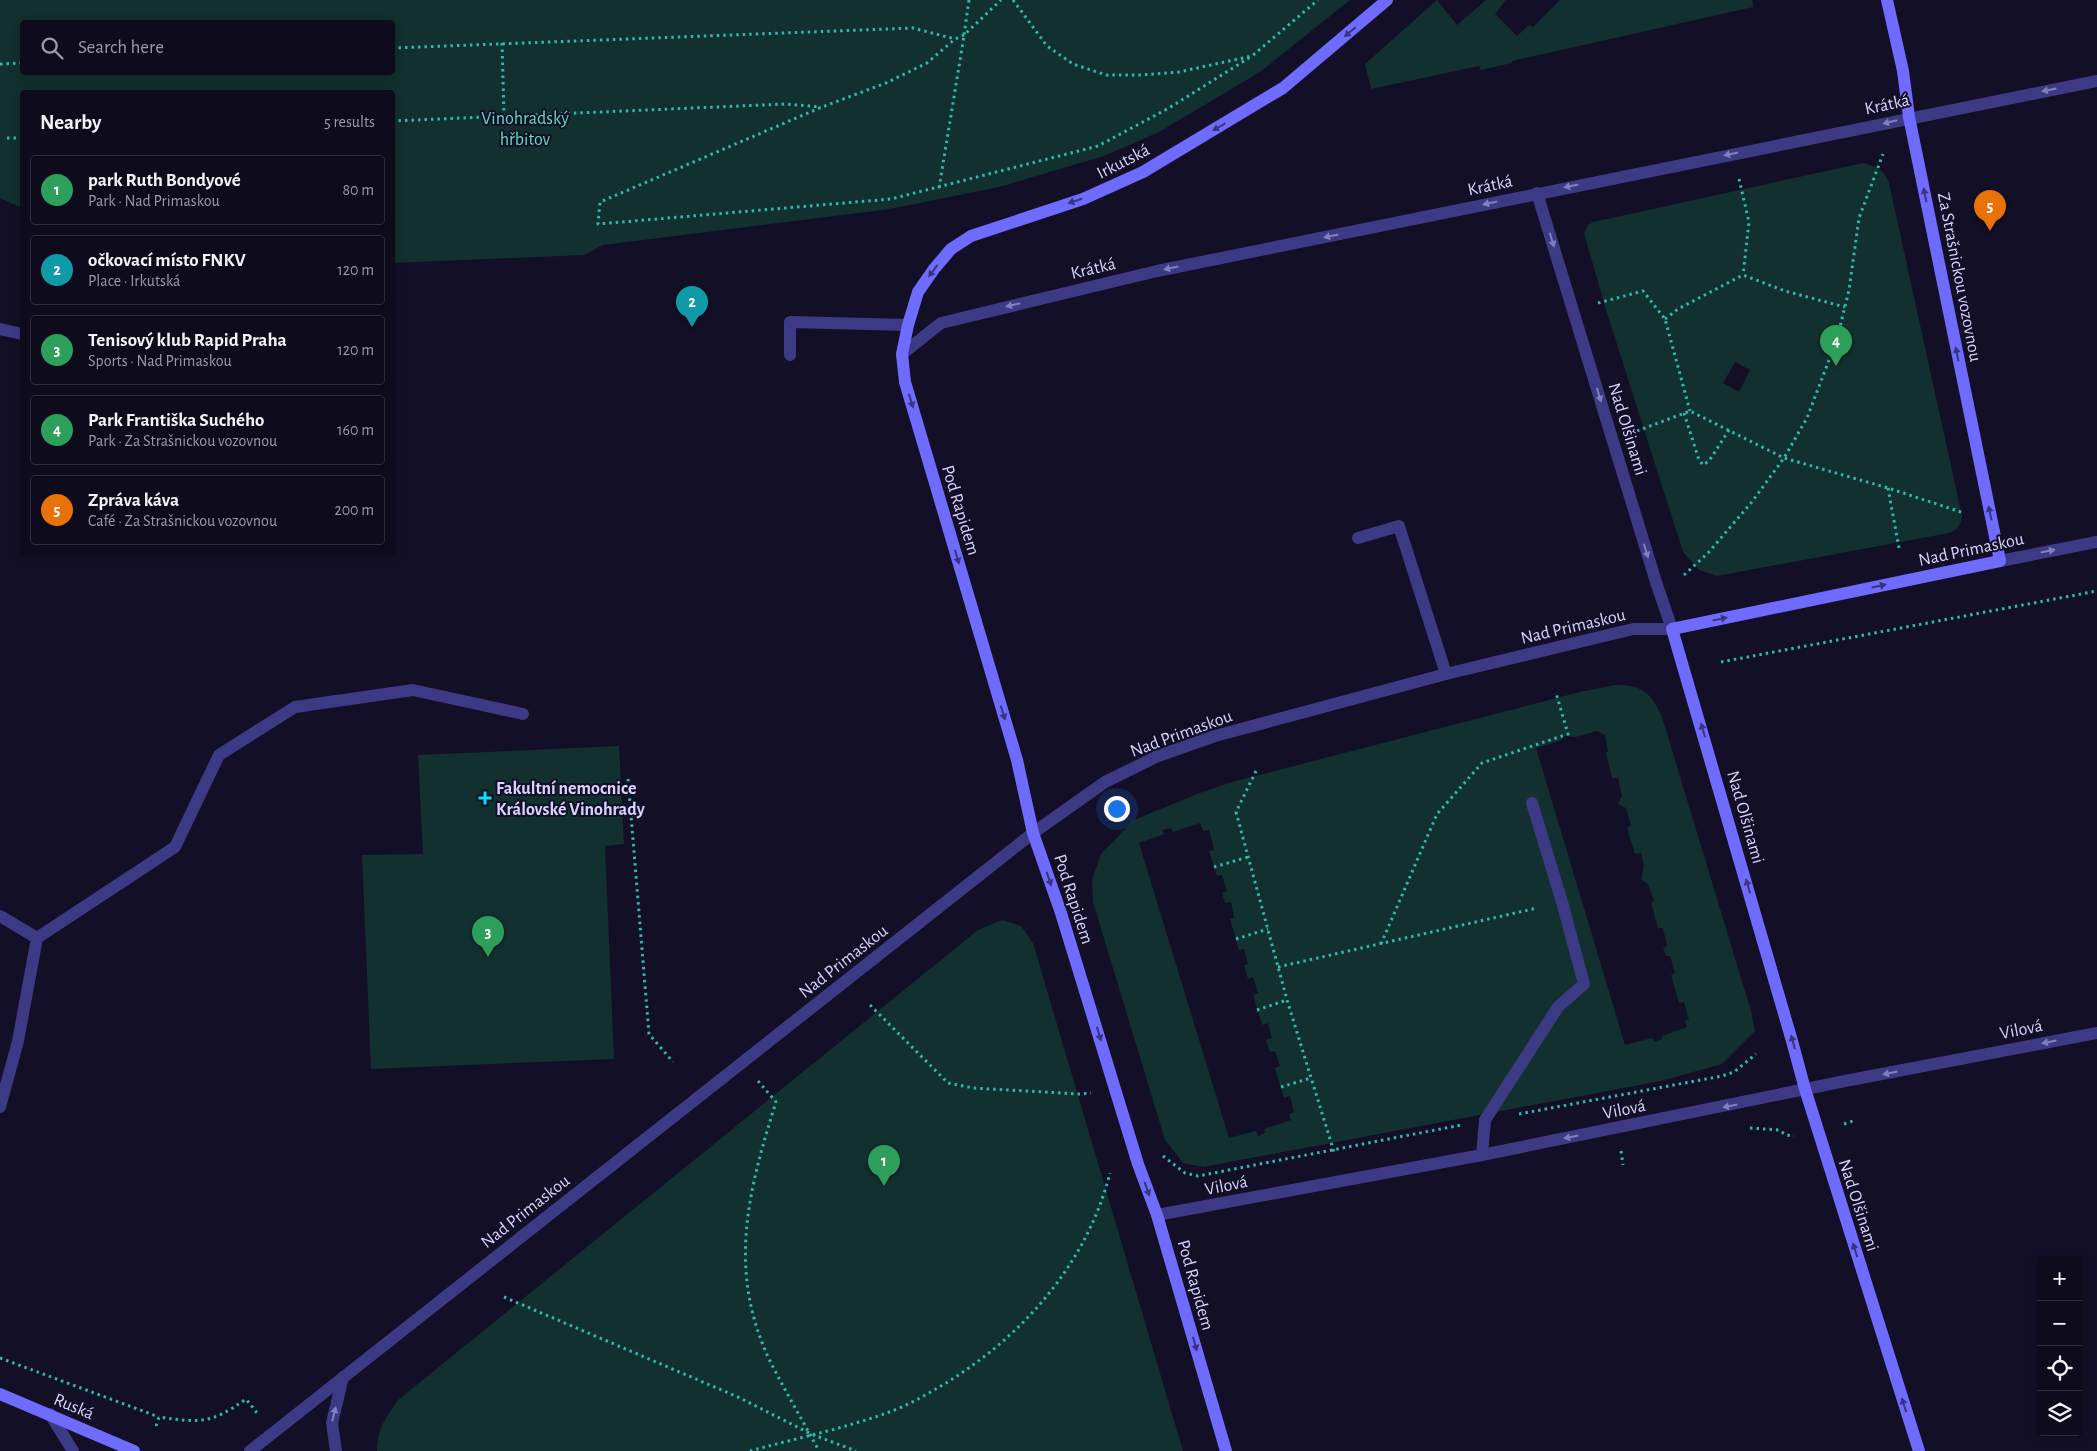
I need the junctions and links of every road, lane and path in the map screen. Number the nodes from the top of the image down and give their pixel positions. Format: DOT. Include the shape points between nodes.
graph roads {
  1 [pos="970,0"];
  2 [pos="1001,0"];
  3 [pos="1013,0"];
  4 [pos="1318,0"];
  5 [pos="1387,0"];
  6 [pos="1887,0"];
  7 [pos="964,35"];
  8 [pos="955,39"];
  9 [pos="502,43"];
  10 [pos="395,48"];
  11 [pos="1252,56"];
  12 [pos="20,63"];
  13 [pos="0,64"];
  14 [pos="2097,81"];
  15 [pos="822,107"];
  16 [pos="504,116"];
  17 [pos="1909,117"];
  18 [pos="395,121"];
  19 [pos="7,138"];
  20 [pos="20,138"];
  21 [pos="1733,154"];
  22 [pos="1883,154"];
  23 [pos="939,188"];
  24 [pos="1538,193"];
  25 [pos="1744,275"];
  26 [pos="1598,303"];
  27 [pos="1845,307"];
  28 [pos="1665,319"];
  29 [pos="908,325"];
  30 [pos="0,329"];
  31 [pos="20,334"];
  32 [pos="902,354"];
  33 [pos="790,356"];
  34 [pos="1690,411"];
  35 [pos="1684,413"];
  36 [pos="1729,430"];
  37 [pos="1637,431"];
  38 [pos="1784,458"];
  39 [pos="1888,488"];
  40 [pos="1970,515"];
  41 [pos="1358,538"];
  42 [pos="2097,542"];
  43 [pos="1899,548"];
  44 [pos="2000,561"];
  45 [pos="1684,575"];
  46 [pos="2097,591"];
  47 [pos="1672,629"];
  48 [pos="1720,662"];
  49 [pos="1446,674"];
  50 [pos="1556,693"];
  51 [pos="523,714"];
  52 [pos="1256,770"];
  53 [pos="628,780"];
  54 [pos="1532,803"];
  55 [pos="1033,833"];
  56 [pos="1248,857"];
  57 [pos="1214,867"];
  58 [pos="1562,902"];
  59 [pos="0,916"];
  60 [pos="1268,929"];
  61 [pos="37,938"];
  62 [pos="1236,939"];
  63 [pos="1381,944"];
  64 [pos="1278,967"];
  65 [pos="1287,1000"];
  66 [pos="870,1005"];
  67 [pos="1257,1010"];
  68 [pos="2097,1033"];
  69 [pos="673,1062"];
  70 [pos="742,1063"];
  71 [pos="1311,1078"];
  72 [pos="1115,1087"];
  73 [pos="1281,1087"];
  74 [pos="1805,1090"];
  75 [pos="0,1107"];
  76 [pos="1856,1120"];
  77 [pos="1844,1124"];
  78 [pos="1779,1130"];
  79 [pos="1800,1137"];
  80 [pos="1620,1150"];
  81 [pos="1482,1155"];
  82 [pos="1623,1165"];
  83 [pos="1110,1173"];
  84 [pos="1342,1181"];
  85 [pos="1157,1215"];
  86 [pos="504,1297"];
  87 [pos="0,1358"];
  88 [pos="343,1377"];
  89 [pos="0,1394"];
  90 [pos="257,1413"];
  91 [pos="50,1414"];
  92 [pos="159,1417"];
  93 [pos="156,1426"];
  94 [pos="811,1434"];
  95 [pos="73,1451"];
  96 [pos="134,1451"];
  97 [pos="250,1451"];
  98 [pos="336,1451"];
  99 [pos="750,1451"];
  100 [pos="819,1451"];
  101 [pos="856,1451"];
  102 [pos="1226,1451"];
  103 [pos="1919,1451"];
  1 -- 7 [label="path"];
  2 -- 7 [label="path"];
  3 -- 11 [label="path" via="1047,46 1073,64 1106,75 1179,72"];
  4 -- 11 [label="path"];
  5 -- 29 [label="street, Irkutská, one-way" via="1283,88 1144,172 1083,199 972,236 951,249 918,292"];
  6 -- 17 [label="street, Za Strašnickou vozovnou" via="1903,71"];
  7 -- 8 [label="path"];
  7 -- 23 [label="path"];
  8 -- 9 [label="path" via="913,28"];
  8 -- 15 [label="path" via="927,63 886,83"];
  9 -- 10 [label="path"];
  9 -- 16 [label="path"];
  11 -- 23 [label="path" via="1169,108 1098,146"];
  12 -- 13 [label="path"];
  14 -- 17 [label="street, Krátká, one-way"];
  15 -- 16 [label="path" via="786,104"];
  15 -- 23 [label="path" via="600,202 598,224 891,199"];
  16 -- 18 [label="path"];
  17 -- 21 [label="street, Krátká, one-way"];
  44 -- 17 [label="street, Za Strašnickou vozovnou, one-way"];
  19 -- 20 [label="path"];
  21 -- 24 [label="street, Krátká, one-way"];
  21 -- 25 [label="path" via="1749,222"];
  22 -- 27 [label="path" via="1859,218"];
  24 -- 32 [label="street, Krátká, one-way" via="1157,271 940,323"];
  24 -- 47 [label="street, Nad Olšinami, one-way"];
  25 -- 27 [label="path" via="1785,291"];
  25 -- 28 [label="path" via="1678,308"];
  26 -- 28 [label="path" via="1643,291"];
  27 -- 38 [label="path" via="1838,339 1807,418"];
  28 -- 34 [label="path"];
  29 -- 32 [label="street, Irkutská"];
  29 -- 33 [label="street" via="790,322"];
  30 -- 31 [label="street"];
  32 -- 55 [label="street, Pod Rapidem, one-way" via="905,382 1017,760"];
  34 -- 35 [label="path"];
  34 -- 36 [label="path"];
  35 -- 36 [label="path" via="1703,465 1710,461"];
  35 -- 37 [label="path"];
  36 -- 38 [label="path"];
  38 -- 39 [label="path"];
  38 -- 45 [label="path" via="1752,503"];
  39 -- 40 [label="path"];
  39 -- 43 [label="path"];
  41 -- 49 [label="street" via="1399,526"];
  44 -- 42 [label="street, Nad Primaskou, one-way"];
  47 -- 44 [label="street, Nad Primaskou, one-way"];
  46 -- 48 [label="path"];
  47 -- 49 [label="street, Nad Primaskou" via="1633,629"];
  74 -- 47 [label="street, Nad Olšinami, one-way"];
  49 -- 55 [label="street, Nad Primaskou" via="1214,736 1158,756 1105,782"];
  50 -- 63 [label="path" via="1568,734 1482,763 1437,814"];
  51 -- 61 [label="street" via="413,690 295,707 219,755 175,847"];
  52 -- 56 [label="path" via="1236,812"];
  53 -- 69 [label="path" via="649,1034"];
  54 -- 58 [label="street"];
  55 -- 70 [label="street, Nad Primaskou"];
  55 -- 72 [label="street, Pod Rapidem, one-way"];
  56 -- 57 [label="path"];
  56 -- 60 [label="path"];
  58 -- 63 [label="path"];
  58 -- 81 [label="street" via="1584,984 1558,1008 1485,1120"];
  59 -- 61 [label="street"];
  60 -- 62 [label="path"];
  60 -- 64 [label="path"];
  61 -- 75 [label="street" via="18,1041"];
  63 -- 64 [label="path"];
  64 -- 65 [label="path"];
  65 -- 67 [label="path"];
  65 -- 71 [label="path"];
  66 -- 72 [label="path" via="948,1083 973,1088 1079,1094"];
  68 -- 74 [label="street, Vilová, one-way"];
  70 -- 88 [label="street, Nad Primaskou"];
  70 -- 94 [label="path" via="776,1102 758,1161 745,1234 744,1260 749,1294 770,1360"];
  71 -- 73 [label="path"];
  71 -- 84 [label="path"];
  72 -- 85 [label="street, Pod Rapidem, one-way"];
  74 -- 81 [label="street, Vilová, one-way"];
  103 -- 74 [label="street, Nad Olšinami, one-way"];
  76 -- 77 [label="path"];
  78 -- 79 [label="path" via="1786,1135"];
  80 -- 82 [label="path"];
  81 -- 84 [label="street, Vilová"];
  83 -- 94 [label="path" via="1090,1230 1059,1281 1001,1345 934,1390 893,1411"];
  84 -- 85 [label="street, Vilová"];
  85 -- 102 [label="street, Pod Rapidem, one-way"];
  86 -- 94 [label="path" via="738,1397"];
  87 -- 92 [label="path"];
  88 -- 97 [label="street, Nad Primaskou"];
  98 -- 88 [label="street, one-way" via="332,1423"];
  89 -- 91 [label="street, Ruská"];
  90 -- 92 [label="path" via="246,1399 209,1420"];
  91 -- 95 [label="street"];
  91 -- 96 [label="street, Ruská"];
  92 -- 93 [label="path"];
  94 -- 99 [label="path"];
  94 -- 100 [label="path"];
  94 -- 101 [label="path"];
}
